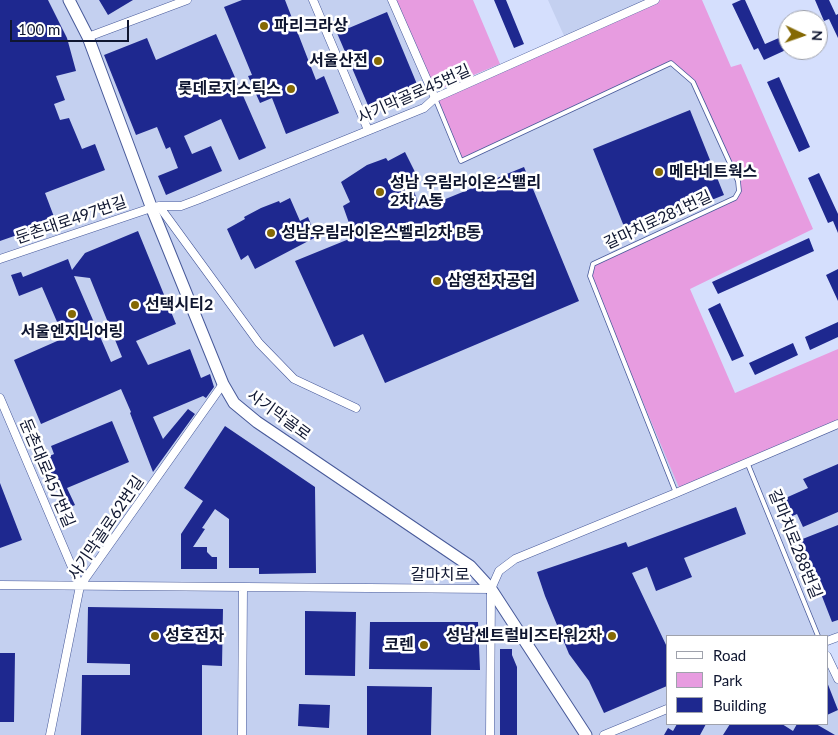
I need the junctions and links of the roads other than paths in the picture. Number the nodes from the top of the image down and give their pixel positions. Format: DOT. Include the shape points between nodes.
graph roads {
  1 [pos="70,0"];
  2 [pos="187,0"];
  3 [pos="313,0"];
  4 [pos="392,0"];
  5 [pos="655,0"];
  6 [pos="88,38"];
  7 [pos="435,98"];
  8 [pos="368,130"];
  9 [pos="155,207"];
  10 [pos="0,258"];
  11 [pos="224,384"];
  12 [pos="0,398"];
  13 [pos="356,408"];
  14 [pos="838,424"];
  15 [pos="747,462"];
  16 [pos="676,493"];
  17 [pos="0,585"];
  18 [pos="80,586"];
  19 [pos="244,588"];
  20 [pos="491,589"];
  21 [pos="818,635"];
  22 [pos="828,658"];
  23 [pos="838,679"];
  24 [pos="666,709"];
  25 [pos="50,735"];
  26 [pos="242,735"];
  27 [pos="490,735"];
  28 [pos="586,735"];
  29 [pos="604,735"];
  1 -- 6 [label="street, 사기막골로"];
  2 -- 6 [label="street"];
  3 -- 8 [label="street"];
  4 -- 7 [label="street"];
  5 -- 7 [label="street, 사기막골로45번길"];
  6 -- 9 [label="street, 사기막골로"];
  7 -- 8 [label="street, 사기막골로45번길" via="424,108"];
  7 -- 16 [label="lane, 갈마치로281번길" via="461,161 671,63 693,82 738,181 739,191 734,198 593,264 590,276"];
  8 -- 9 [label="street, 사기막골로45번길" via="181,206"];
  9 -- 10 [label="street, 둔촌대로497번길"];
  9 -- 11 [label="street, 사기막골로"];
  9 -- 13 [label="street" via="258,343 294,379"];
  11 -- 18 [label="street, 사기막골로62번길"];
  11 -- 20 [label="street, 사기막골로" via="234,403 257,422 470,566"];
  12 -- 18 [label="street, 둔촌대로457번길"];
  14 -- 15 [label="street, 갈마치로"];
  15 -- 16 [label="street, 갈마치로"];
  15 -- 21 [label="lane, 갈마치로288번길"];
  16 -- 20 [label="street, 갈마치로" via="515,559 499,572"];
  17 -- 18 [label="street, 갈마치로"];
  18 -- 19 [label="street, 갈마치로"];
  18 -- 25 [label="street, 사기막골로62번길"];
  19 -- 20 [label="street, 갈마치로"];
  19 -- 26 [label="street"];
  20 -- 27 [label="street"];
  20 -- 28 [label="street, 사기막골로"];
  22 -- 23 [label="street"];
  24 -- 29 [label="street"];
}
